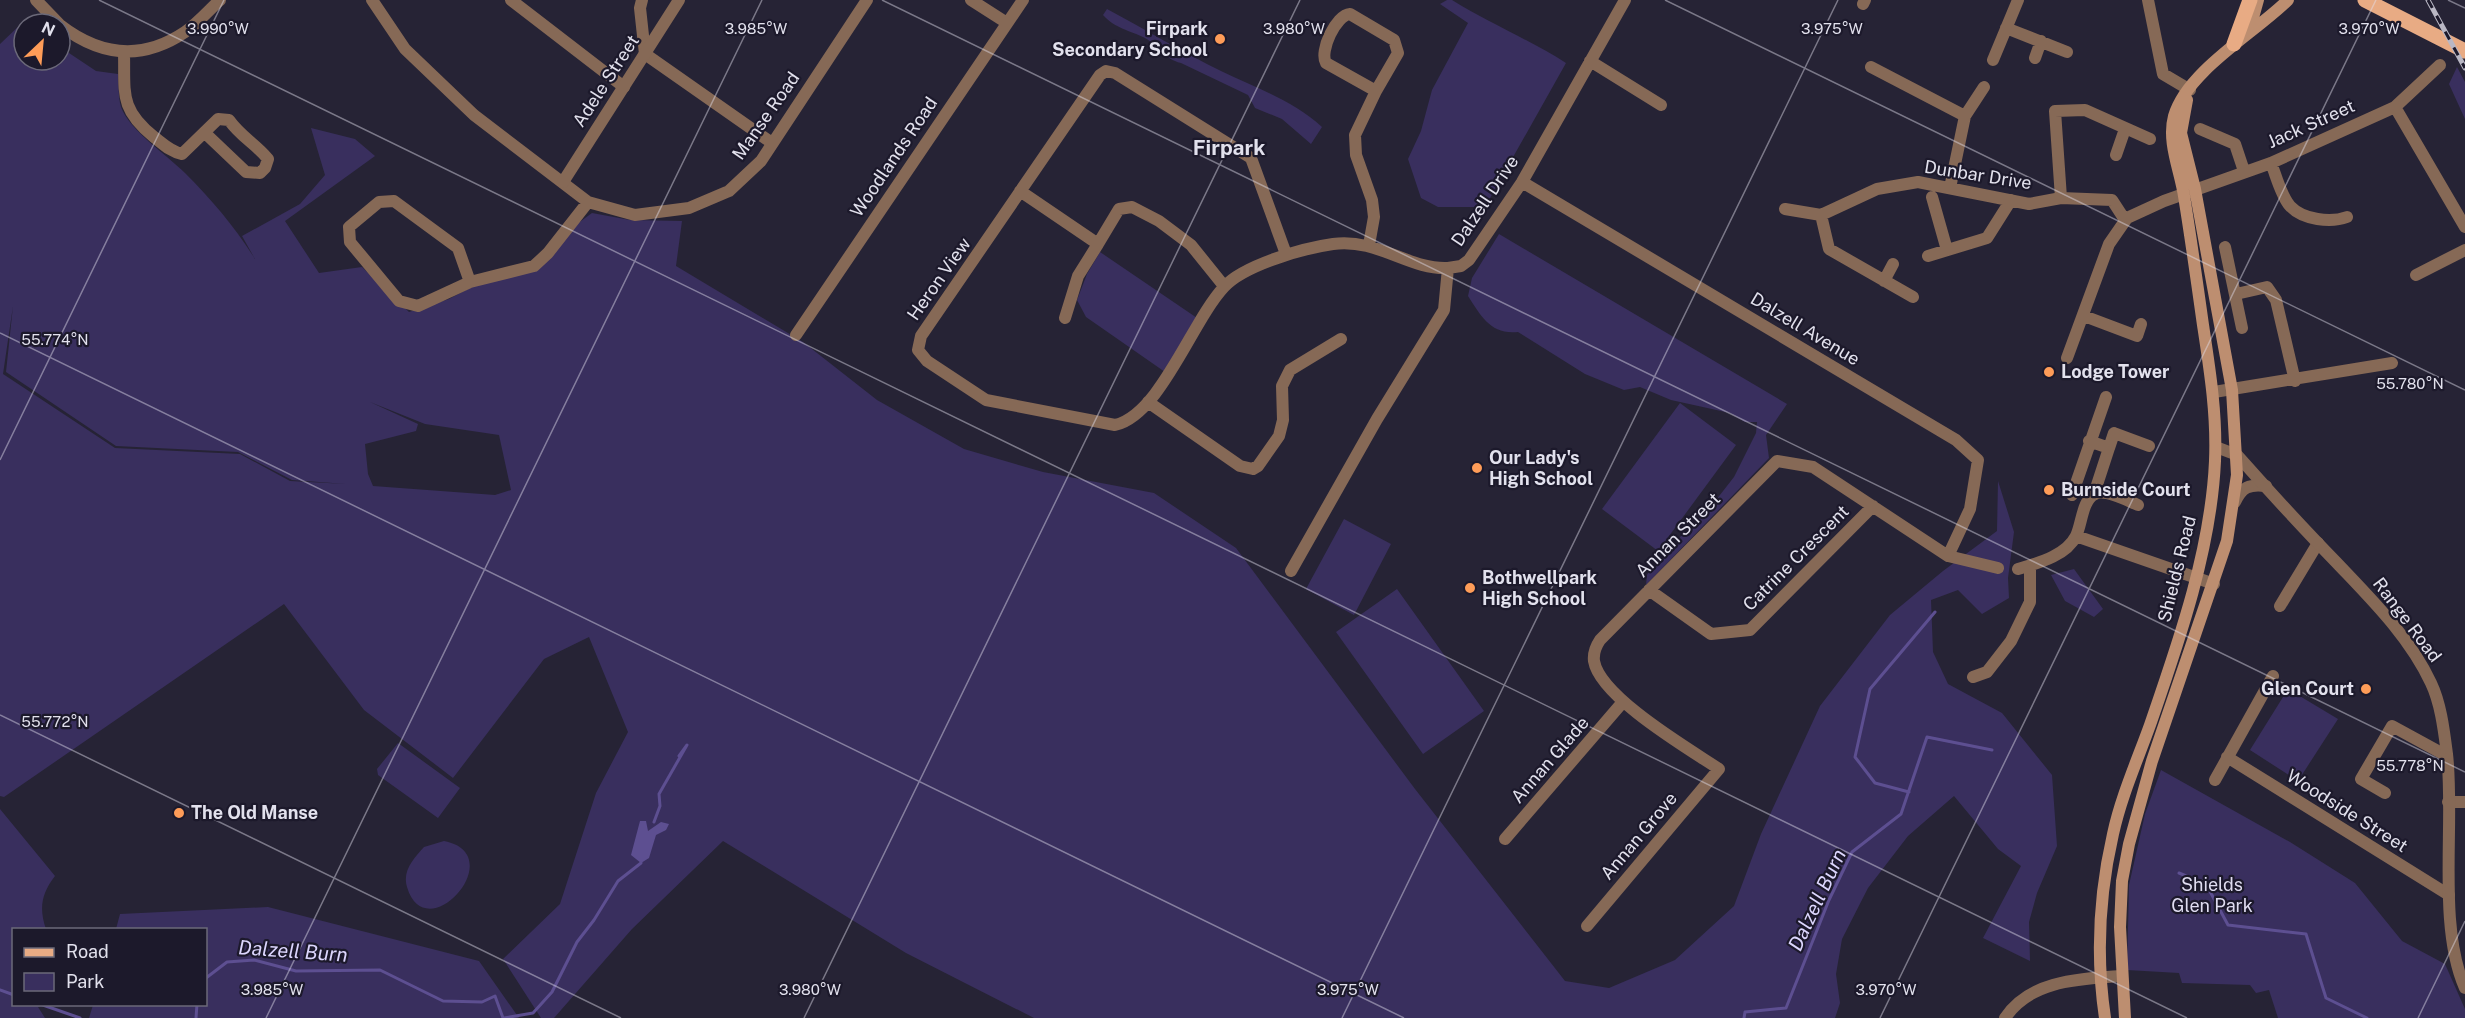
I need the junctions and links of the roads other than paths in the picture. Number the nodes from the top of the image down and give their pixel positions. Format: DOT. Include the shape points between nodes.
graph roads {
  1 [pos="36,0"];
  2 [pos="372,0"];
  3 [pos="511,0"];
  4 [pos="642,0"];
  5 [pos="680,0"];
  6 [pos="867,0"];
  7 [pos="971,0"];
  8 [pos="1023,0"];
  9 [pos="1625,0"];
  10 [pos="2018,0"];
  11 [pos="2148,0"];
  12 [pos="2250,0"];
  13 [pos="2258,0"];
  14 [pos="2288,0"];
  15 [pos="2365,0"];
  16 [pos="215,2"];
  17 [pos="48,12"];
  18 [pos="1007,23"];
  19 [pos="2007,28"];
  20 [pos="2249,32"];
  21 [pos="72,34"];
  22 [pos="2042,41"];
  23 [pos="2234,44"];
  24 [pos="2465,51"];
  25 [pos="124,52"];
  26 [pos="2067,52"];
  27 [pos="645,54"];
  28 [pos="2035,58"];
  29 [pos="1994,60"];
  30 [pos="1590,61"];
  31 [pos="2440,64"];
  32 [pos="1871,68"];
  33 [pos="624,87"];
  34 [pos="1984,87"];
  35 [pos="2190,90"];
  36 [pos="1376,91"];
  37 [pos="1661,105"];
  38 [pos="2394,107"];
  39 [pos="1965,117"];
  40 [pos="2125,129"];
  41 [pos="2200,129"];
  42 [pos="205,133"];
  43 [pos="2150,139"];
  44 [pos="772,143"];
  45 [pos="2116,155"];
  46 [pos="2271,163"];
  47 [pos="2244,171"];
  48 [pos="563,182"];
  49 [pos="1522,182"];
  50 [pos="1950,188"];
  51 [pos="1020,192"];
  52 [pos="2190,192"];
  53 [pos="1932,196"];
  54 [pos="2061,198"];
  55 [pos="2011,200"];
  56 [pos="588,202"];
  57 [pos="1785,209"];
  58 [pos="1821,215"];
  59 [pos="2347,217"];
  60 [pos="2125,220"];
  61 [pos="2465,227"];
  62 [pos="1098,244"];
  63 [pos="1369,244"];
  64 [pos="2225,247"];
  65 [pos="1947,250"];
  66 [pos="2465,250"];
  67 [pos="1286,254"];
  68 [pos="1928,256"];
  69 [pos="1893,264"];
  70 [pos="1448,268"];
  71 [pos="2416,274"];
  72 [pos="1884,280"];
  73 [pos="470,282"];
  74 [pos="1224,286"];
  75 [pos="2236,294"];
  76 [pos="1913,297"];
  77 [pos="2084,315"];
  78 [pos="1065,318"];
  79 [pos="2141,324"];
  80 [pos="2242,328"];
  81 [pos="796,334"];
  82 [pos="1341,339"];
  83 [pos="2067,358"];
  84 [pos="2392,363"];
  85 [pos="2295,381"];
  86 [pos="2232,390"];
  87 [pos="2214,392"];
  88 [pos="2106,397"];
  89 [pos="1148,402"];
  90 [pos="2089,441"];
  91 [pos="2149,446"];
  92 [pos="2216,447"];
  93 [pos="2109,448"];
  94 [pos="2237,455"];
  95 [pos="2265,486"];
  96 [pos="2094,494"];
  97 [pos="2072,495"];
  98 [pos="2235,501"];
  99 [pos="2138,505"];
  100 [pos="1873,506"];
  101 [pos="2076,537"];
  102 [pos="2318,543"];
  103 [pos="1948,556"];
  104 [pos="1998,568"];
  105 [pos="1291,571"];
  106 [pos="2195,579"];
  107 [pos="2214,584"];
  108 [pos="1649,590"];
  109 [pos="2280,606"];
  110 [pos="2273,676"];
  111 [pos="1973,677"];
  112 [pos="1622,703"];
  113 [pos="2447,756"];
  114 [pos="2226,757"];
  115 [pos="1719,769"];
  116 [pos="2215,780"];
  117 [pos="2385,793"];
  118 [pos="2448,802"];
  119 [pos="2465,802"];
  120 [pos="1505,839"];
  121 [pos="2449,895"];
  122 [pos="1587,926"];
  123 [pos="2121,976"];
  124 [pos="2099,977"];
  125 [pos="2465,988"];
  126 [pos="2005,1018"];
  127 [pos="2105,1018"];
  128 [pos="2125,1018"];
  1 -- 17 [label="street"];
  2 -- 48 [label="street, Manse Road" via="405,49 474,115"];
  3 -- 33 [label="street"];
  4 -- 27 [label="street"];
  5 -- 27 [label="street, Adele Street"];
  6 -- 44 [label="street, Manse Road"];
  7 -- 18 [label="street"];
  8 -- 18 [label="street, Woodlands Road"];
  9 -- 30 [label="street, Dalzell Drive"];
  10 -- 19 [label="street"];
  11 -- 35 [label="street" via="2163,74"];
  12 -- 23 [label="main road"];
  13 -- 20 [label="main road"];
  14 -- 20 [label="main road, Shields Road"];
  15 -- 24 [label="main road"];
  16 -- 25 [label="street" via="186,31 157,48"];
  18 -- 81 [label="street, Woodlands Road"];
  19 -- 22 [label="street"];
  19 -- 29 [label="street"];
  20 -- 23 [label="main road, Shields Road"];
  21 -- 25 [label="street" via="97,48"];
  22 -- 26 [label="street"];
  22 -- 28 [label="street"];
  23 -- 35 [label="main road, Shields Road" via="2201,74"];
  25 -- 42 [label="street" via="126,106 144,129 182,154"];
  27 -- 33 [label="street, Adele Street"];
  27 -- 44 [label="street"];
  30 -- 37 [label="street"];
  30 -- 49 [label="street, Dalzell Drive"];
  31 -- 38 [label="street, Jack Street"];
  32 -- 39 [label="street"];
  33 -- 48 [label="street, Adele Street"];
  34 -- 39 [label="street"];
  35 -- 52 [label="main road, Shields Road" via="2181,133"];
  36 -- 36 [label="street" via="1322,57 1345,14 1394,40 1397,46 1398,54"];
  36 -- 63 [label="street" via="1355,135 1356,155 1372,201 1374,217"];
  38 -- 46 [label="street, Jack Street"];
  38 -- 61 [label="street"];
  39 -- 50 [label="street"];
  40 -- 43 [label="street"];
  40 -- 45 [label="street"];
  40 -- 54 [label="street" via="2085,110 2055,111"];
  41 -- 47 [label="street" via="2235,144"];
  42 -- 42 [label="street" via="246,172 260,173 265,168 268,159 229,120 218,118"];
  44 -- 56 [label="street, Manse Road" via="761,161 729,191 689,208 635,214"];
  46 -- 47 [label="street, Jack Street"];
  46 -- 59 [label="street" via="2290,206 2309,216 2335,221"];
  47 -- 52 [label="street, Jack Street"];
  48 -- 56 [label="street, Manse Road"];
  49 -- 70 [label="street, Dalzell Drive" via="1469,260"];
  49 -- 103 [label="street, Dalzell Avenue" via="1956,440 1978,460 1970,509"];
  50 -- 55 [label="street, Dunbar Drive"];
  50 -- 58 [label="street, Dunbar Drive" via="1918,182 1877,189"];
  51 -- 62 [label="street"];
  51 -- 67 [label="street, Heron View" via="1100,75 1106,71 1115,73 1251,158"];
  51 -- 89 [label="street, Heron View" via="921,336 921,356 986,400 1103,424 1115,425 1131,419"];
  52 -- 60 [label="street, Jack Street"];
  52 -- 86 [label="main road, Shields Road"];
  52 -- 87 [label="main road, Shields Road"];
  53 -- 65 [label="street"];
  54 -- 55 [label="street, Dunbar Drive" via="2029,204"];
  54 -- 60 [label="street, Dunbar Drive" via="2112,200"];
  55 -- 65 [label="street" via="1987,238"];
  56 -- 73 [label="street" via="534,266"];
  57 -- 58 [label="street"];
  58 -- 72 [label="street" via="1829,249"];
  60 -- 77 [label="street" via="2109,244"];
  62 -- 74 [label="street" via="1119,209 1132,207 1191,245"];
  62 -- 78 [label="street" via="1078,276"];
  63 -- 67 [label="street, Heron View" via="1335,243"];
  63 -- 70 [label="street, Heron View" via="1425,265"];
  64 -- 75 [label="street"];
  65 -- 68 [label="street"];
  66 -- 71 [label="street"];
  67 -- 74 [label="street, Heron View"];
  69 -- 72 [label="street"];
  70 -- 105 [label="street, Dalzell Drive" via="1444,310"];
  72 -- 76 [label="street"];
  73 -- 73 [label="street" via="458,248 394,201 379,202 349,226 350,242 399,301 408,306 418,306"];
  74 -- 89 [label="street, Heron View"];
  75 -- 80 [label="street"];
  75 -- 85 [label="street" via="2267,287 2277,300"];
  77 -- 79 [label="street" via="2137,336"];
  77 -- 83 [label="street"];
  82 -- 89 [label="street" via="1290,370 1282,386 1279,435 1253,469 1240,466"];
  84 -- 85 [label="street"];
  85 -- 86 [label="street"];
  86 -- 87 [label="street"];
  86 -- 94 [label="main road, Shields Road"];
  87 -- 92 [label="main road, Shields Road"];
  88 -- 90 [label="street"];
  90 -- 93 [label="street"];
  90 -- 97 [label="street"];
  91 -- 93 [label="street" via="2114,433"];
  92 -- 94 [label="street, Range Road"];
  92 -- 106 [label="main road, Shields Road" via="2209,516"];
  93 -- 96 [label="street"];
  94 -- 95 [label="street, Range Road"];
  94 -- 98 [label="main road, Shields Road"];
  95 -- 98 [label="street" via="2242,489"];
  95 -- 102 [label="street, Range Road"];
  96 -- 99 [label="street" via="2102,492"];
  96 -- 101 [label="street"];
  98 -- 107 [label="main road, Shields Road"];
  100 -- 103 [label="street, Annan Street"];
  100 -- 108 [label="street, Annan Street" via="1813,467 1777,461"];
  100 -- 108 [label="street, Catrine Crescent" via="1750,630 1711,634"];
  101 -- 106 [label="street"];
  101 -- 111 [label="street" via="2056,555 2024,568 2030,602 2003,655 1988,672"];
  102 -- 109 [label="street"];
  102 -- 113 [label="street, Range Road" via="2378,606 2432,684"];
  103 -- 104 [label="street"];
  106 -- 107 [label="street"];
  106 -- 124 [label="main road, Shields Road" via="2166,680 2113,831 2100,923"];
  107 -- 123 [label="main road, Shields Road" via="2136,811 2122,880"];
  108 -- 112 [label="street, Annan Street" via="1595,648 1595,665"];
  110 -- 114 [label="street"];
  112 -- 115 [label="street, Annan Street"];
  112 -- 120 [label="street, Annan Glade"];
  113 -- 117 [label="street" via="2392,726 2361,779"];
  113 -- 118 [label="street, Range Road"];
  114 -- 116 [label="street"];
  114 -- 121 [label="street, Woodside Street"];
  115 -- 122 [label="street, Annan Grove"];
  118 -- 119 [label="street"];
  118 -- 121 [label="street, Range Road"];
  121 -- 125 [label="street, Range Road" via="2455,955"];
  123 -- 124 [label="street"];
  123 -- 128 [label="main road, Shields Road"];
  124 -- 126 [label="street" via="2039,988 2018,1001"];
  124 -- 127 [label="main road, Shields Road"];
}
